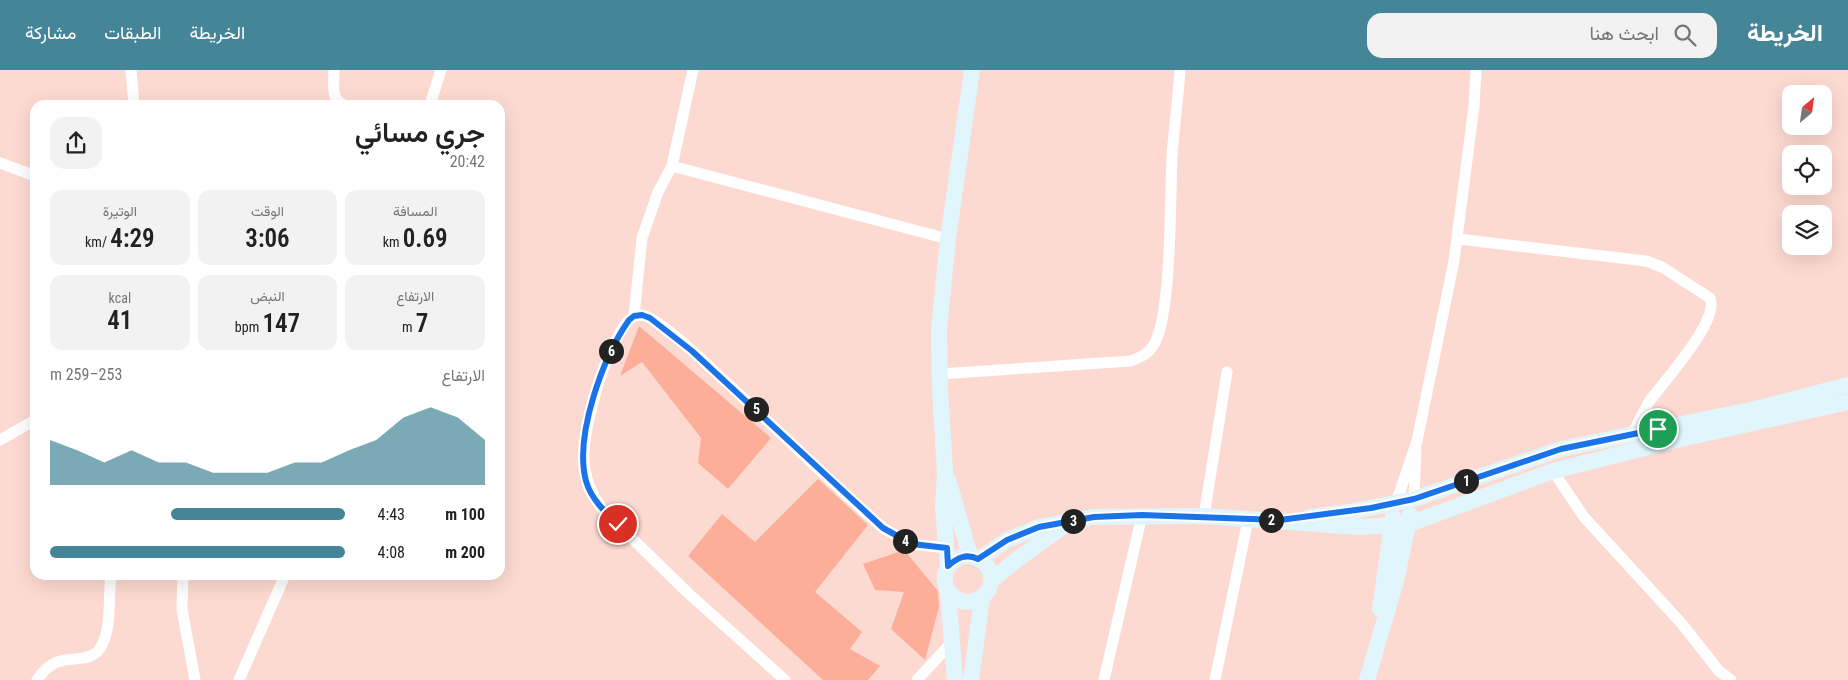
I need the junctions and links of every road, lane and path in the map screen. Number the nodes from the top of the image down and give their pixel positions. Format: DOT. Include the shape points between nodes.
graph roads {
  1 [pos="131,70"];
  2 [pos="334,70"];
  3 [pos="441,70"];
  4 [pos="693,70"];
  5 [pos="972,70"];
  6 [pos="1180,70"];
  7 [pos="1476,70"];
  8 [pos="134,100"];
  9 [pos="337,100"];
  10 [pos="432,100"];
  11 [pos="0,163"];
  12 [pos="672,166"];
  13 [pos="30,174"];
  14 [pos="948,238"];
  15 [pos="1458,240"];
  16 [pos="634,316"];
  17 [pos="1227,372"];
  18 [pos="939,374"];
  19 [pos="1848,385"];
  20 [pos="1848,402"];
  21 [pos="30,423"];
  22 [pos="1633,433"];
  23 [pos="0,440"];
  24 [pos="1416,441"];
  25 [pos="1553,471"];
  26 [pos="945,472"];
  27 [pos="1414,499"];
  28 [pos="1396,503"];
  29 [pos="1142,515"];
  30 [pos="1204,516"];
  31 [pos="1248,520"];
  32 [pos="1280,520"];
  33 [pos="1068,523"];
  34 [pos="1409,524"];
  35 [pos="1391,526"];
  36 [pos="947,548"];
  37 [pos="974,557"];
  38 [pos="948,566"];
  39 [pos="111,580"];
  40 [pos="182,580"];
  41 [pos="282,580"];
  42 [pos="991,581"];
  43 [pos="948,593"];
  44 [pos="982,598"];
  45 [pos="1378,636"];
  46 [pos="952,642"];
  47 [pos="959,679"];
  48 [pos="37,680"];
  49 [pos="195,680"];
  50 [pos="240,680"];
  51 [pos="785,680"];
  52 [pos="918,680"];
  53 [pos="1104,680"];
  54 [pos="1215,680"];
  55 [pos="1367,680"];
  56 [pos="1731,680"];
  1 -- 8 [label="street"];
  2 -- 9 [label="street"];
  3 -- 10 [label="street"];
  4 -- 12 [label="street"];
  5 -- 14 [label="street"];
  6 -- 18 [label="street" via="1167,271 1161,324 1154,346 1144,356 1131,361"];
  7 -- 15 [label="street"];
  11 -- 13 [label="street"];
  12 -- 14 [label="street"];
  12 -- 16 [label="street" via="658,192 642,238"];
  14 -- 18 [label="street" via="939,330"];
  15 -- 22 [label="street" via="1646,261 1662,267 1710,298 1712,310 1707,321 1650,402"];
  15 -- 24 [label="street"];
  16 -- 36 [label="street" via="650,318 692,351 883,528 912,544"];
  16 -- 51 [label="street" via="623,328 609,355 596,393 585,436 586,482 603,510 687,592"];
  17 -- 30 [label="street"];
  18 -- 26 [label="street"];
  19 -- 22 [label="street" via="1778,404"];
  20 -- 25 [label="street"];
  21 -- 23 [label="street"];
  22 -- 27 [label="street" via="1561,449"];
  24 -- 27 [label="street"];
  24 -- 28 [label="street"];
  25 -- 34 [label="street"];
  25 -- 56 [label="street" via="1584,516"];
  26 -- 36 [label="street" via="943,508"];
  26 -- 37 [label="street"];
  27 -- 28 [label="street"];
  27 -- 34 [label="street"];
  28 -- 32 [label="street"];
  28 -- 35 [label="street"];
  29 -- 30 [label="street"];
  29 -- 33 [label="street" via="1094,517"];
  29 -- 53 [label="street"];
  30 -- 31 [label="street"];
  31 -- 32 [label="street"];
  31 -- 54 [label="street"];
  32 -- 35 [label="street" via="1327,526"];
  33 -- 37 [label="street" via="1039,527"];
  33 -- 42 [label="street" via="1014,560"];
  34 -- 35 [label="street"];
  34 -- 45 [label="street" via="1396,581"];
  35 -- 45 [label="street"];
  36 -- 38 [label="street"];
  37 -- 38 [label="street" via="958,558"];
  37 -- 42 [label="street" via="988,568"];
  38 -- 43 [label="street" via="944,575"];
  39 -- 48 [label="street" via="106,629 98,652 80,659 60,661 48,667"];
  40 -- 49 [label="street" via="182,609"];
  41 -- 50 [label="street"];
  42 -- 44 [label="street"];
  43 -- 44 [label="street" via="960,602 975,602"];
  43 -- 46 [label="street"];
  44 -- 47 [label="street"];
  45 -- 55 [label="street"];
  46 -- 47 [label="street"];
  46 -- 52 [label="street"];
}
